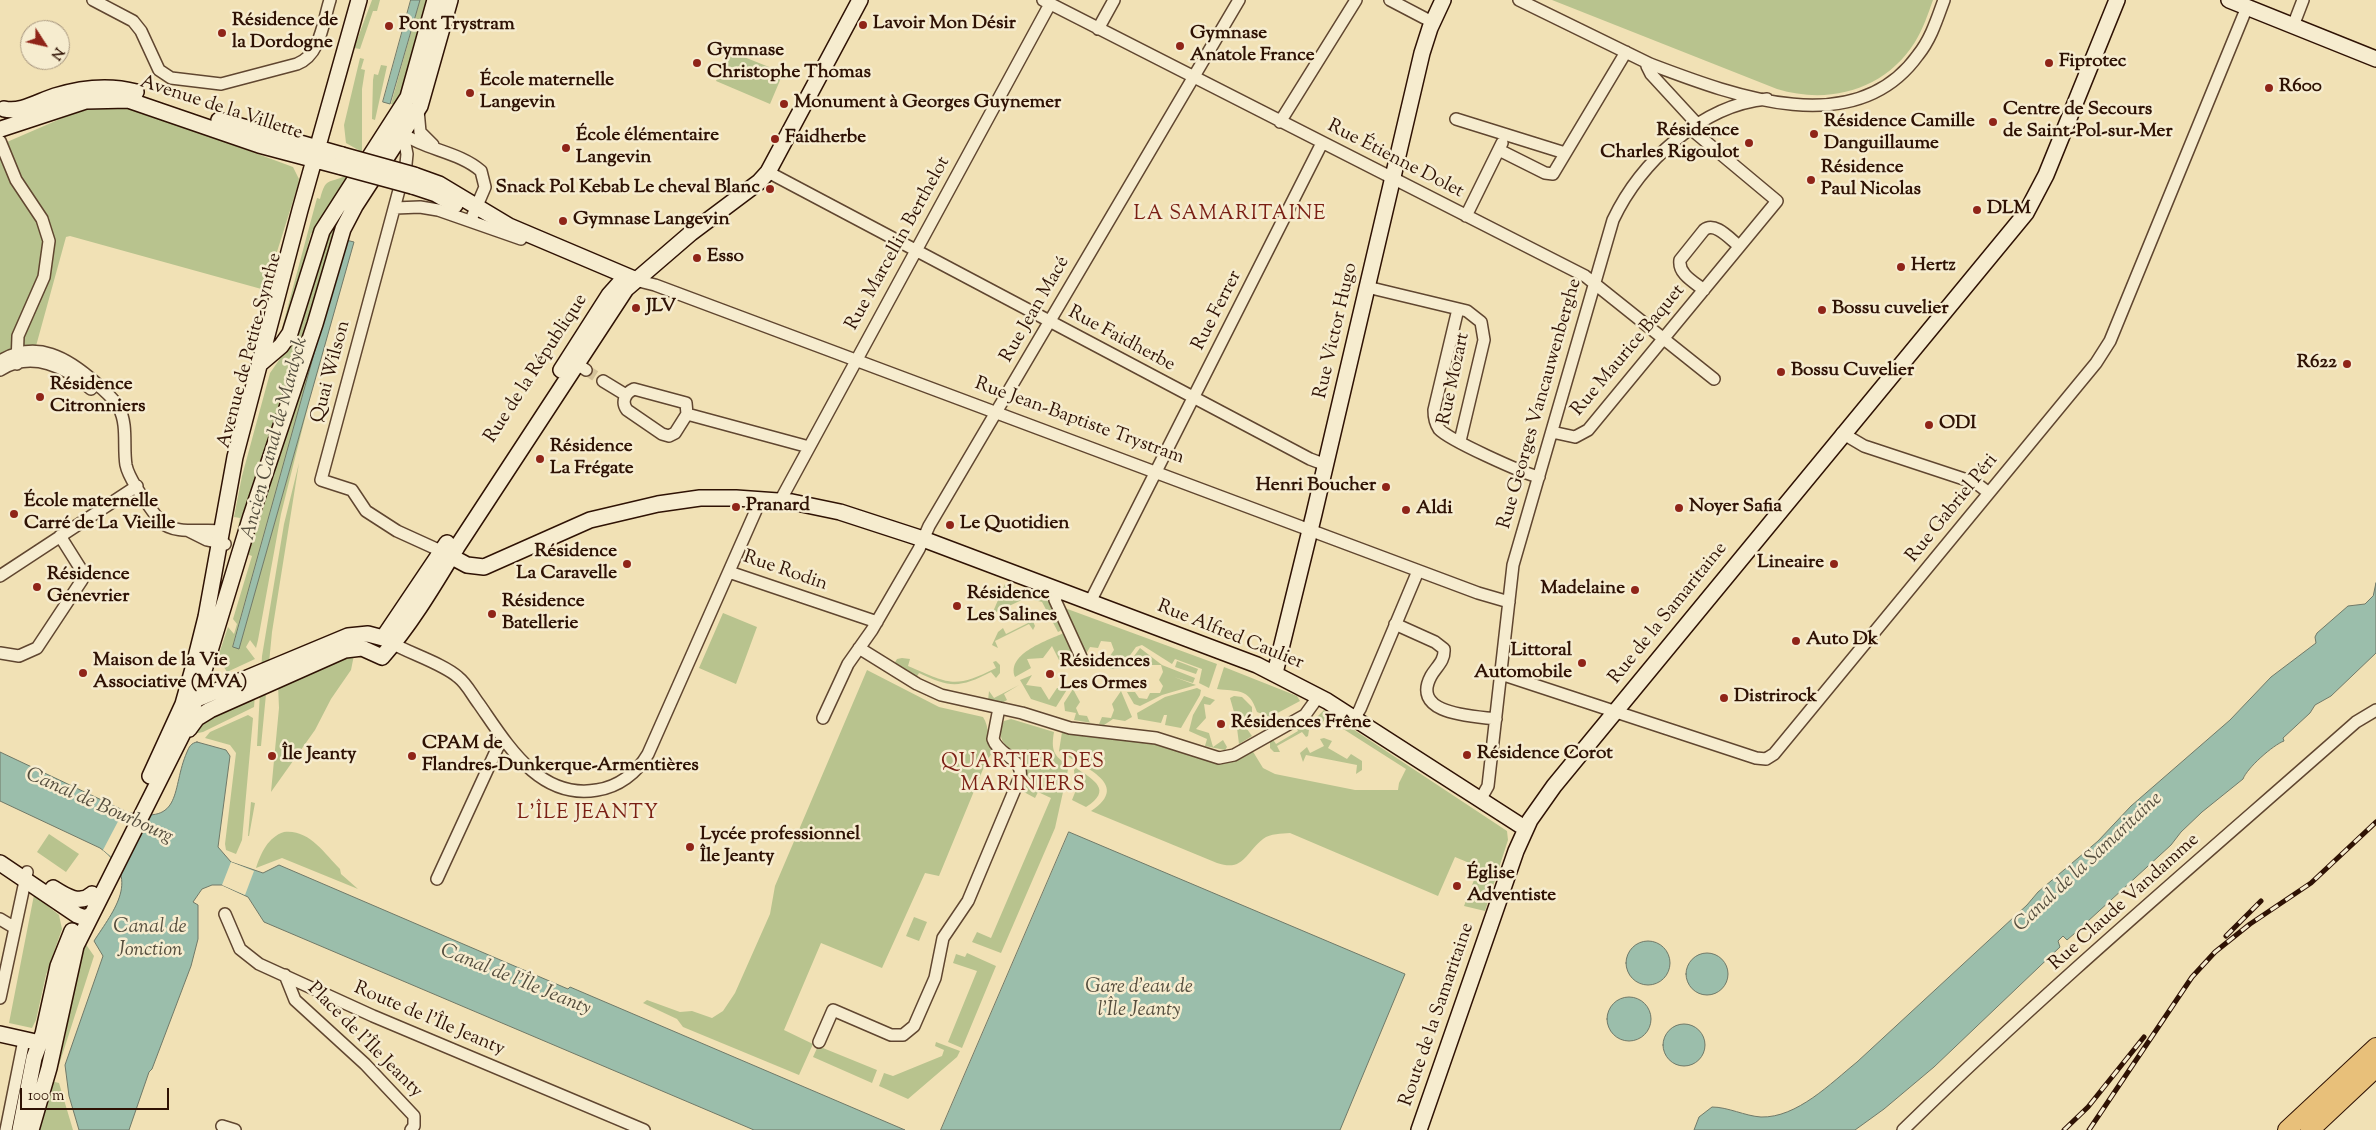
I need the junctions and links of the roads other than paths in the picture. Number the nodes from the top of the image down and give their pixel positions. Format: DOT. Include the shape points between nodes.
graph roads {
  1 [pos="93,0"];
  2 [pos="330,0"];
  3 [pos="360,0"];
  4 [pos="366,0"];
  5 [pos="435,0"];
  6 [pos="450,0"];
  7 [pos="860,0"];
  8 [pos="1114,0"];
  9 [pos="1239,0"];
  10 [pos="1356,0"];
  11 [pos="1390,0"];
  12 [pos="1443,0"];
  13 [pos="1519,0"];
  14 [pos="1944,0"];
  15 [pos="2117,0"];
  16 [pos="2229,0"];
  17 [pos="2303,0"];
  18 [pos="1046,2"];
  19 [pos="2247,7"];
  20 [pos="1432,22"];
  21 [pos="2292,26"];
  22 [pos="1098,29"];
  23 [pos="350,36"];
  24 [pos="1626,52"];
  25 [pos="2376,59"];
  26 [pos="1650,64"];
  27 [pos="1193,77"];
  28 [pos="1767,99"];
  29 [pos="2,108"];
  30 [pos="418,110"];
  31 [pos="1456,119"];
  32 [pos="1280,122"];
  33 [pos="1695,127"];
  34 [pos="397,129"];
  35 [pos="0,133"];
  36 [pos="1506,135"];
  37 [pos="1322,143"];
  38 [pos="439,149"];
  39 [pos="1499,150"];
  40 [pos="1565,153"];
  41 [pos="328,157"];
  42 [pos="768,172"];
  43 [pos="1393,179"];
  44 [pos="395,208"];
  45 [pos="475,211"];
  46 [pos="1466,216"];
  47 [pos="521,239"];
  48 [pos="1739,246"];
  49 [pos="916,251"];
  50 [pos="599,271"];
  51 [pos="628,278"];
  52 [pos="1594,282"];
  53 [pos="1367,287"];
  54 [pos="1704,290"];
  55 [pos="606,299"];
  56 [pos="1458,309"];
  57 [pos="1049,322"];
  58 [pos="1664,339"];
  59 [pos="17,358"];
  60 [pos="266,359"];
  61 [pos="0,360"];
  62 [pos="856,360"];
  63 [pos="0,370"];
  64 [pos="1714,379"];
  65 [pos="603,381"];
  66 [pos="626,395"];
  67 [pos="1193,398"];
  68 [pos="996,413"];
  69 [pos="687,414"];
  70 [pos="1552,432"];
  71 [pos="1842,433"];
  72 [pos="1460,441"];
  73 [pos="809,447"];
  74 [pos="1326,465"];
  75 [pos="1156,472"];
  76 [pos="1539,477"];
  77 [pos="136,486"];
  78 [pos="1989,493"];
  79 [pos="761,499"];
  80 [pos="780,501"];
  81 [pos="1310,530"];
  82 [pos="60,536"];
  83 [pos="222,539"];
  84 [pos="923,539"];
  85 [pos="446,554"];
  86 [pos="1418,571"];
  87 [pos="729,572"];
  88 [pos="0,576"];
  89 [pos="1059,591"];
  90 [pos="1090,602"];
  91 [pos="1508,602"];
  92 [pos="877,622"];
  93 [pos="1395,624"];
  94 [pos="388,641"];
  95 [pos="859,648"];
  96 [pos="0,653"];
  97 [pos="209,654"];
  98 [pos="1081,657"];
  99 [pos="299,664"];
  100 [pos="1275,673"];
  101 [pos="1501,674"];
  102 [pos="245,687"];
  103 [pos="1318,697"];
  104 [pos="197,699"];
  105 [pos="999,708"];
  106 [pos="181,709"];
  107 [pos="2376,710"];
  108 [pos="1615,712"];
  109 [pos="823,718"];
  110 [pos="1354,719"];
  111 [pos="1496,719"];
  112 [pos="502,738"];
  113 [pos="177,747"];
  114 [pos="148,791"];
  115 [pos="1480,800"];
  116 [pos="1526,829"];
  117 [pos="0,854"];
  118 [pos="0,864"];
  119 [pos="26,875"];
  120 [pos="437,879"];
  121 [pos="95,897"];
  122 [pos="225,914"];
  123 [pos="85,915"];
  124 [pos="0,919"];
  125 [pos="15,928"];
  126 [pos="285,976"];
  127 [pos="0,998"];
  128 [pos="0,1034"];
  129 [pos="24,1040"];
  130 [pos="819,1042"];
  131 [pos="40,1043"];
  132 [pos="2376,1047"];
  133 [pos="2376,1068"];
  134 [pos="222,1126"];
  135 [pos="6,1130"];
  136 [pos="20,1130"];
  137 [pos="29,1130"];
  138 [pos="235,1130"];
  139 [pos="411,1130"];
  140 [pos="644,1130"];
  141 [pos="1419,1130"];
  142 [pos="1903,1130"];
  143 [pos="2287,1130"];
  144 [pos="2310,1130"];
  1 -- 2 [label="street" via="136,24 156,67 164,75 214,84 307,59 316,47"];
  3 -- 23 [label="street, Avenue de Petite-Synthe"];
  4 -- 23 [label="street, Avenue de Petite-Synthe"];
  5 -- 34 [label="street"];
  6 -- 30 [label="street"];
  7 -- 42 [label="street, Rue de la République"];
  8 -- 22 [label="street"];
  9 -- 27 [label="street, Rue Jean Macé"];
  10 -- 32 [label="street"];
  11 -- 20 [label="street"];
  12 -- 20 [label="street, Rue Victor Hugo"];
  13 -- 24 [label="street"];
  14 -- 28 [label="street" via="1930,37 1919,55 1898,77 1878,91 1850,102 1822,106"];
  15 -- 71 [label="street, Rue de la Samaritaine" via="2035,199"];
  16 -- 19 [label="street"];
  17 -- 21 [label="street"];
  18 -- 22 [label="street, Rue Étienne Dolet"];
  18 -- 49 [label="street, Rue Marcellin Berthelot"];
  19 -- 21 [label="street"];
  19 -- 78 [label="street, Rue Gabriel Péri" via="2113,336 2096,362"];
  20 -- 43 [label="street, Rue Victor Hugo"];
  21 -- 25 [label="street"];
  22 -- 27 [label="street, Rue Étienne Dolet"];
  23 -- 41 [label="street, Avenue de Petite-Synthe"];
  24 -- 26 [label="street"];
  24 -- 40 [label="street"];
  26 -- 28 [label="street"];
  26 -- 33 [label="street" via="1646,66 1650,74"];
  27 -- 32 [label="street, Rue Étienne Dolet"];
  27 -- 57 [label="street, Rue Jean Macé"];
  28 -- 33 [label="street, Rue Georges Vancauwenberghe" via="1738,105"];
  29 -- 35 [label="street" via="7,120"];
  29 -- 41 [label="street, Avenue de la Villette" via="21,108 76,91 118,89 144,94"];
  30 -- 34 [label="street"];
  30 -- 38 [label="street" via="420,132"];
  31 -- 36 [label="street"];
  32 -- 37 [label="street, Rue Étienne Dolet"];
  33 -- 48 [label="street, Rue Maurice Baquet" via="1776,201"];
  33 -- 52 [label="street, Rue Georges Vancauwenberghe" via="1653,161 1631,187 1611,227"];
  34 -- 38 [label="street" via="414,141"];
  34 -- 44 [label="street, Quai Wilson" via="407,161"];
  34 -- 60 [label="street" via="322,231 294,324 281,346"];
  34 -- 97 [label="street" via="343,229"];
  35 -- 41 [label="street, Avenue de la Villette" via="86,101 124,100 148,105 264,146"];
  35 -- 59 [label="street" via="16,180 42,219 49,241 44,277 20,330"];
  36 -- 39 [label="street"];
  36 -- 40 [label="street"];
  37 -- 43 [label="street, Rue Étienne Dolet"];
  37 -- 67 [label="street, Rue Ferrer"];
  38 -- 45 [label="street" via="473,165 483,174 485,187"];
  39 -- 40 [label="street" via="1548,175 1553,174"];
  39 -- 46 [label="street"];
  41 -- 45 [label="street, Rue Jean-Baptiste Trystram, bridge" via="413,180"];
  41 -- 60 [label="street, Avenue de Petite-Synthe"];
  42 -- 49 [label="street, Rue Faidherbe"];
  42 -- 51 [label="street, Rue de la République" via="691,233 663,248"];
  43 -- 46 [label="street, Rue Étienne Dolet"];
  43 -- 53 [label="street, Rue Victor Hugo"];
  44 -- 47 [label="street, Rue Jean-Baptiste Trystram" via="438,210"];
  44 -- 85 [label="street, Quai Wilson" via="321,480 352,490 366,511 397,531"];
  45 -- 47 [label="street, Rue Jean-Baptiste Trystram"];
  45 -- 51 [label="street, Rue Jean-Baptiste Trystram"];
  46 -- 52 [label="street, Rue Étienne Dolet"];
  47 -- 50 [label="street, Rue Jean-Baptiste Trystram"];
  48 -- 54 [label="street, Rue Maurice Baquet"];
  48 -- 54 [label="street, Rue Maurice Baquet" via="1714,228 1704,230 1679,264 1682,271"];
  49 -- 57 [label="street, Rue Faidherbe"];
  49 -- 62 [label="street, Rue Marcellin Berthelot"];
  50 -- 51 [label="street, Rue Jean-Baptiste Trystram"];
  50 -- 55 [label="street" via="608,284"];
  51 -- 55 [label="street, Rue de la République"];
  51 -- 62 [label="street, Rue Jean-Baptiste Trystram" via="655,285"];
  51 -- 85 [label="street, Rue de la République" via="623,293 581,367"];
  52 -- 58 [label="street, Rue Étienne Dolet"];
  52 -- 70 [label="street, Rue Georges Vancauwenberghe"];
  53 -- 56 [label="street, Rue Mozart"];
  53 -- 74 [label="street, Rue Victor Hugo"];
  54 -- 58 [label="street, Rue Maurice Baquet"];
  55 -- 85 [label="street, Rue de la République"];
  56 -- 72 [label="street, Rue Mozart" via="1434,414 1440,430"];
  56 -- 72 [label="street, Rue Mozart" via="1476,316 1485,336"];
  57 -- 67 [label="street, Rue Faidherbe"];
  57 -- 68 [label="street, Rue Jean Macé"];
  58 -- 64 [label="street, Rue Étienne Dolet"];
  58 -- 70 [label="street, Rue Maurice Baquet" via="1586,432 1572,437"];
  59 -- 61 [label="street"];
  59 -- 63 [label="street"];
  59 -- 77 [label="street" via="47,353 74,364 115,402 121,413 127,468"];
  60 -- 83 [label="street, Avenue de Petite-Synthe" via="235,457"];
  62 -- 68 [label="street, Rue Jean-Baptiste Trystram"];
  62 -- 73 [label="street, Rue Marcellin Berthelot"];
  65 -- 66 [label="street"];
  66 -- 69 [label="street" via="638,389 676,398 686,403"];
  66 -- 69 [label="street" via="623,404 627,410 664,435 675,433"];
  67 -- 74 [label="street, Rue Faidherbe"];
  67 -- 75 [label="street, Rue Ferrer"];
  68 -- 75 [label="street, Rue Jean-Baptiste Trystram"];
  68 -- 84 [label="street, Rue Jean Macé"];
  69 -- 73 [label="street"];
  70 -- 76 [label="street, Rue Georges Vancauwenberghe"];
  71 -- 78 [label="street" via="1864,446 1976,483"];
  71 -- 108 [label="street, Rue de la Samaritaine"];
  72 -- 76 [label="street, Rue Mozart"];
  73 -- 80 [label="street, Rue Marcellin Berthelot"];
  74 -- 81 [label="street, Rue Victor Hugo"];
  75 -- 81 [label="street, Rue Jean-Baptiste Trystram"];
  75 -- 90 [label="street, Rue Ferrer"];
  76 -- 91 [label="street, Rue Georges Vancauwenberghe" via="1513,565"];
  77 -- 82 [label="street"];
  77 -- 83 [label="street" via="162,524"];
  78 -- 108 [label="street, Rue Gabriel Péri" via="1771,756 1756,758"];
  79 -- 80 [label="street, Rue Alfred Caulier"];
  79 -- 85 [label="street, Rue Alfred Caulier" via="700,498 616,512 563,530 484,567 467,565"];
  79 -- 87 [label="street, Rue Rodin"];
  80 -- 84 [label="street, Rue Alfred Caulier" via="845,513"];
  81 -- 86 [label="street, Rue Jean-Baptiste Trystram"];
  81 -- 100 [label="street, Rue Victor Hugo"];
  82 -- 88 [label="street"];
  82 -- 96 [label="street" via="82,571 82,580 37,648 20,656"];
  83 -- 97 [label="street, Avenue de Petite-Synthe"];
  83 -- 106 [label="street" via="206,617"];
  84 -- 89 [label="street, Rue Alfred Caulier"];
  84 -- 92 [label="street, Rue Jean Macé"];
  85 -- 94 [label="street"];
  86 -- 91 [label="street, Rue Jean-Baptiste Trystram"];
  86 -- 93 [label="street"];
  87 -- 92 [label="street, Rue Rodin"];
  87 -- 112 [label="street" via="648,754 630,775 599,790 565,788 528,768"];
  89 -- 90 [label="street, Rue Alfred Caulier"];
  89 -- 98 [label="street" via="1055,600"];
  90 -- 100 [label="street, Rue Alfred Caulier"];
  91 -- 101 [label="street, Rue Georges Vancauwenberghe"];
  92 -- 95 [label="street, Rue Jean Macé"];
  93 -- 110 [label="street"];
  93 -- 111 [label="street" via="1436,642 1444,649 1443,659 1427,686 1432,702 1449,714"];
  94 -- 99 [label="street" via="371,634 354,634"];
  94 -- 99 [label="street" via="382,657 364,649 351,648"];
  94 -- 112 [label="street" via="459,677"];
  95 -- 105 [label="street" via="927,690"];
  95 -- 109 [label="street, Rue Jean Macé"];
  97 -- 104 [label="street"];
  99 -- 102 [label="street"];
  100 -- 103 [label="street, Rue Alfred Caulier"];
  101 -- 108 [label="street, Rue Gabriel Péri"];
  101 -- 111 [label="street, Rue Georges Vancauwenberghe"];
  102 -- 104 [label="street"];
  102 -- 113 [label="street" via="201,715"];
  103 -- 105 [label="street" via="1305,715 1226,758 1156,738 1070,728"];
  103 -- 110 [label="street, Rue Alfred Caulier"];
  104 -- 106 [label="street"];
  104 -- 113 [label="street"];
  105 -- 130 [label="street" via="993,739 1000,751 1017,764 1020,777 968,901 943,938 936,978 914,1026 907,1033 895,1036 833,1010"];
  106 -- 114 [label="street"];
  107 -- 142 [label="street, Rue Claude Vandamme" via="2356,722 2196,863 1956,1077"];
  108 -- 116 [label="street, Rue de la Samaritaine" via="1554,786"];
  110 -- 115 [label="street, Rue Alfred Caulier"];
  111 -- 115 [label="street, Rue Georges Vancauwenberghe" via="1488,786"];
  112 -- 120 [label="street"];
  113 -- 114 [label="street"];
  114 -- 121 [label="street"];
  115 -- 116 [label="street, Rue Alfred Caulier"];
  116 -- 141 [label="street, Route de la Samaritaine" via="1505,879"];
  117 -- 119 [label="street"];
  118 -- 119 [label="street"];
  119 -- 121 [label="street" via="74,898"];
  119 -- 123 [label="street"];
  119 -- 125 [label="street"];
  121 -- 123 [label="street"];
  122 -- 126 [label="street, Route de l'Île Jeanty" via="243,952"];
  123 -- 131 [label="street" via="60,962"];
  123 -- 137 [label="street" via="72,959 48,1072"];
  124 -- 125 [label="street"];
  125 -- 127 [label="street"];
  126 -- 139 [label="street, Place de l'Île Jeanty" via="292,996 300,1005 366,1064 414,1116"];
  126 -- 140 [label="street, Route de l'Île Jeanty"];
  128 -- 129 [label="street"];
  129 -- 131 [label="street"];
  129 -- 135 [label="street"];
  131 -- 136 [label="street"];
  131 -- 137 [label="street" via="44,1049"];
  132 -- 143 [label="main road"];
  133 -- 144 [label="main road"];
  134 -- 138 [label="street"];
}
